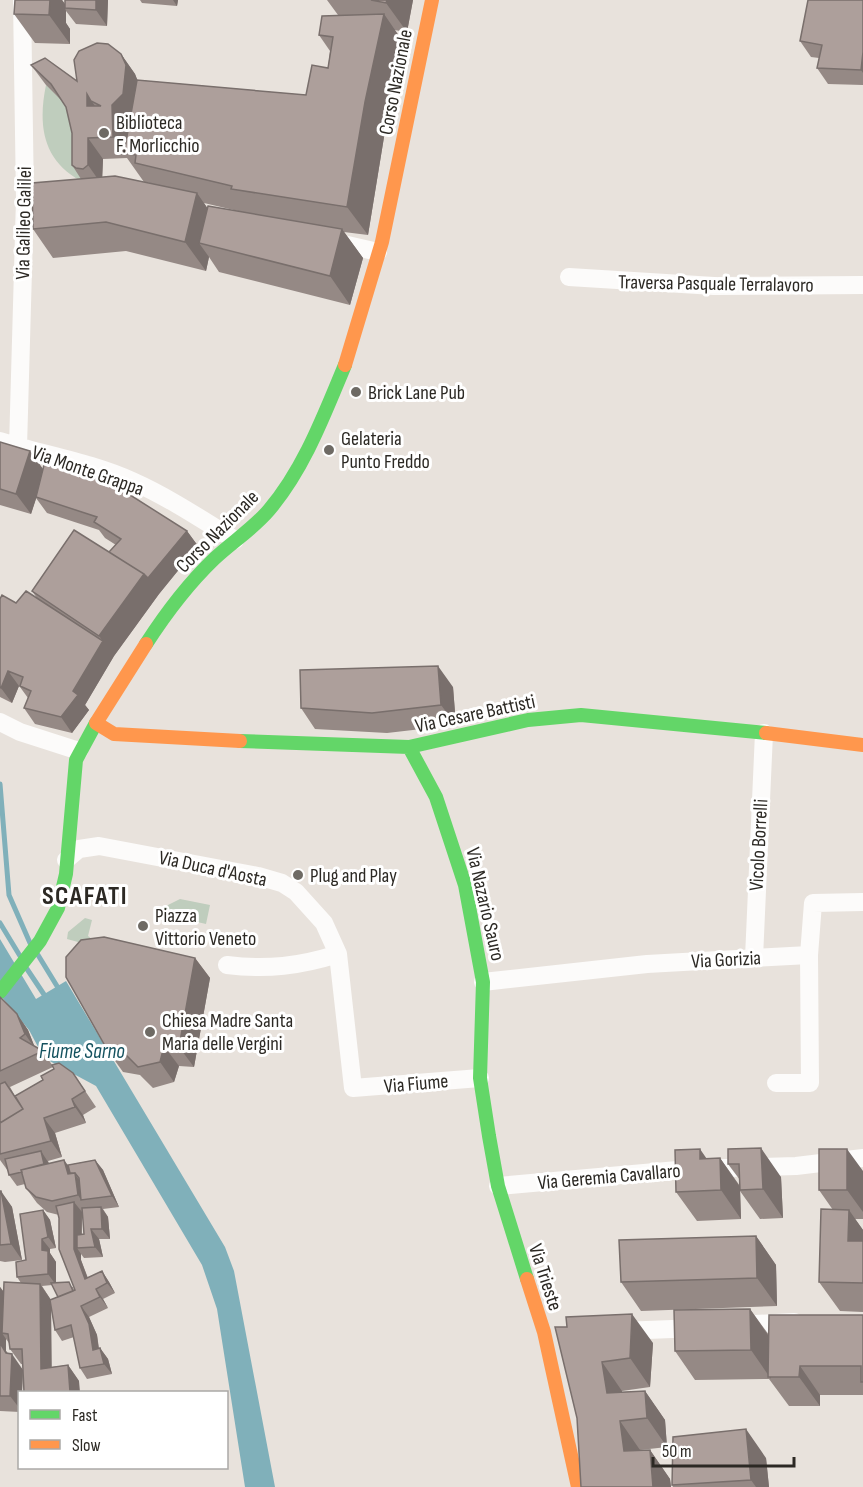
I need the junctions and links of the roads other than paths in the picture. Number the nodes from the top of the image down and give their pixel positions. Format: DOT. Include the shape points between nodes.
graph roads {
  1 [pos="22,0"];
  2 [pos="432,0"];
  3 [pos="46,198"];
  4 [pos="25,199"];
  5 [pos="311,236"];
  6 [pos="378,252"];
  7 [pos="569,277"];
  8 [pos="863,285"];
  9 [pos="0,441"];
  10 [pos="18,447"];
  11 [pos="235,540"];
  12 [pos="96,723"];
  13 [pos="6,725"];
  14 [pos="764,733"];
  15 [pos="863,746"];
  16 [pos="409,747"];
  17 [pos="78,751"];
  18 [pos="66,860"];
  19 [pos="863,902"];
  20 [pos="338,954"];
  21 [pos="808,955"];
  22 [pos="754,958"];
  23 [pos="227,965"];
  24 [pos="483,982"];
  25 [pos="0,992"];
  26 [pos="480,1078"];
  27 [pos="776,1083"];
  28 [pos="353,1088"];
  29 [pos="863,1158"];
  30 [pos="498,1186"];
  31 [pos="807,1322"];
  32 [pos="604,1331"];
  33 [pos="544,1332"];
  34 [pos="568,1332"];
  35 [pos="578,1487"];
  1 -- 4 [label="street, Via Galileo Galilei"];
  2 -- 6 [label="main road, Corso Nazionale"];
  3 -- 4 [label="street"];
  4 -- 10 [label="street, Via Galileo Galilei"];
  5 -- 6 [label="street"];
  6 -- 11 [label="main road, Corso Nazionale" via="357,336 328,407 294,473 270,508"];
  7 -- 8 [label="street, Traversa Pasquale Terralavoro" via="714,286"];
  9 -- 10 [label="street, Via Monte Grappa"];
  10 -- 11 [label="street, Via Monte Grappa" via="130,480"];
  11 -- 12 [label="main road, Corso Nazionale" via="209,564 165,617"];
  12 -- 16 [label="main road, Via Cesare Battisti" via="114,734"];
  12 -- 17 [label="main road, Corso Nazionale"];
  13 -- 17 [label="street"];
  14 -- 15 [label="main road, Via Cesare Battisti"];
  14 -- 16 [label="main road, Via Cesare Battisti" via="621,718 556,716"];
  14 -- 22 [label="street, Vicolo Borrelli"];
  16 -- 24 [label="main road, Via Nazario Sauro" via="436,797 465,885"];
  17 -- 18 [label="main road, Corso Nazionale"];
  18 -- 20 [label="street, Via Duca d'Aosta" via="79,849 99,846 282,883 311,906"];
  18 -- 25 [label="main road, Corso Nazionale" via="57,909"];
  19 -- 21 [label="street" via="813,903"];
  20 -- 23 [label="street" via="288,967"];
  20 -- 28 [label="street, Via Duca d'Aosta"];
  21 -- 22 [label="street, Via Gorizia"];
  21 -- 27 [label="street" via="810,1083"];
  22 -- 24 [label="street, Via Gorizia" via="647,964"];
  24 -- 26 [label="main road, Via Nazario Sauro"];
  26 -- 28 [label="street, Via Fiume"];
  26 -- 30 [label="main road, Via Trieste"];
  29 -- 30 [label="street, Via Geremia Cavallaro"];
  30 -- 33 [label="main road, Via Trieste"];
  31 -- 32 [label="street"];
  33 -- 34 [label="street"];
  33 -- 35 [label="main road, Via Trieste"];
}
